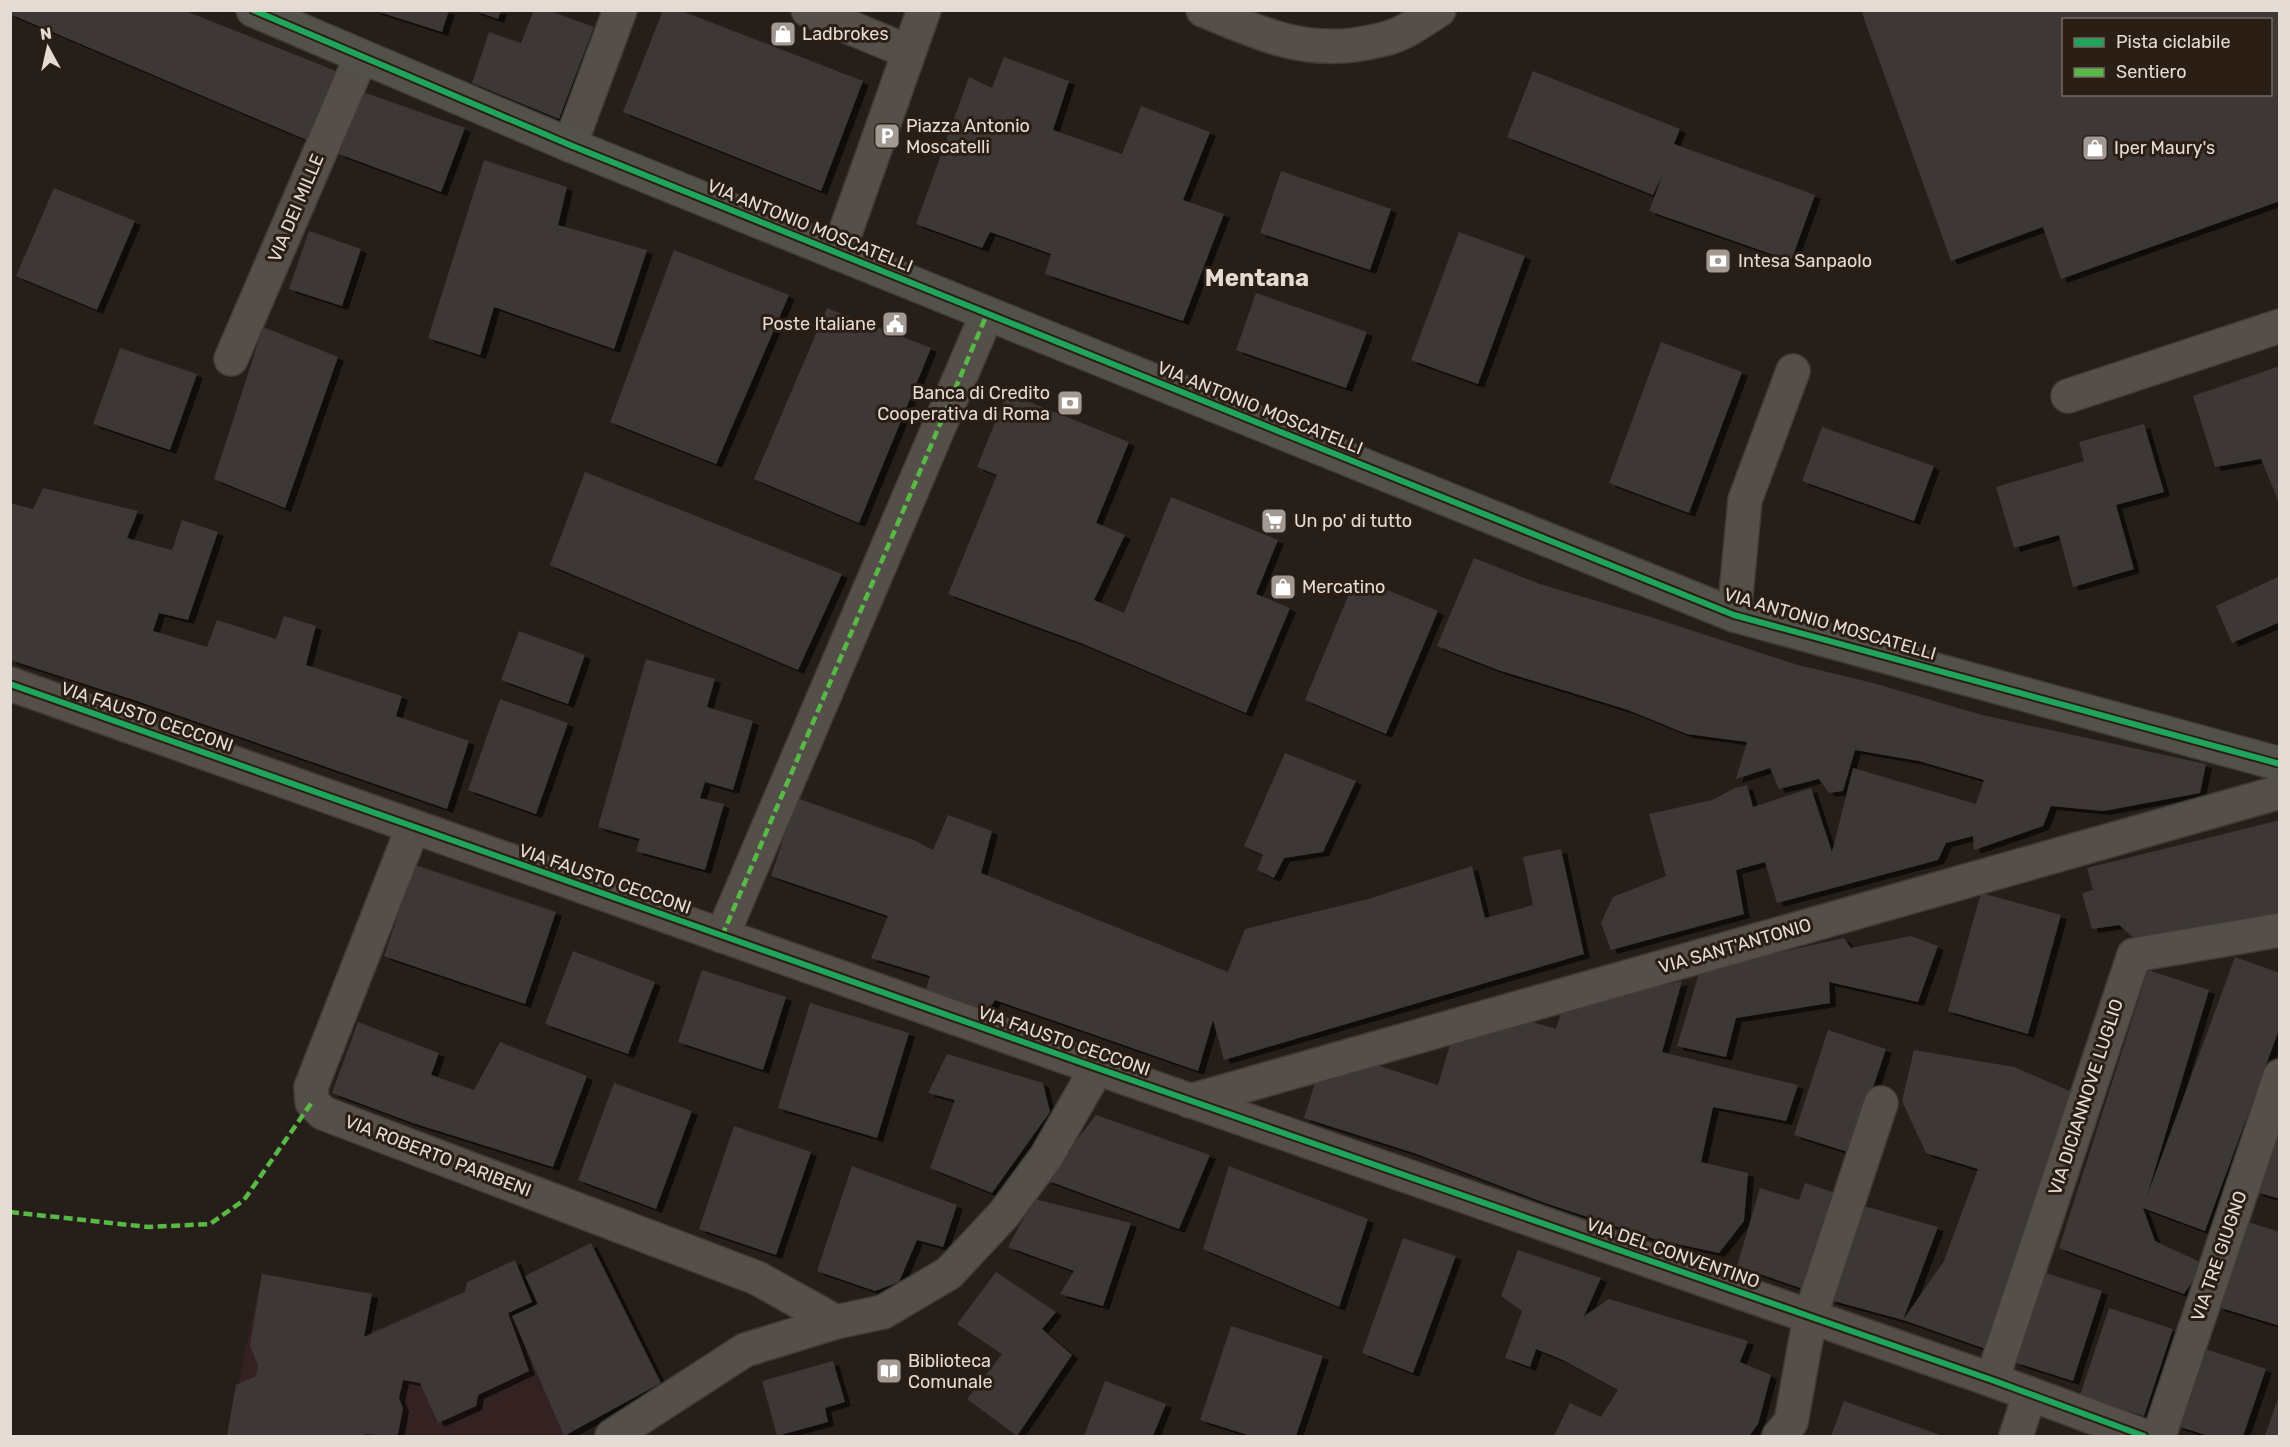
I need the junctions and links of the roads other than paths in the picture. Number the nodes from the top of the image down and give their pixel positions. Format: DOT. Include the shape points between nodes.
graph roads {
  1 [pos="254,10"];
  2 [pos="620,10"];
  3 [pos="808,10"];
  4 [pos="924,10"];
  5 [pos="1203,10"];
  6 [pos="1439,10"];
  7 [pos="909,52"];
  8 [pos="361,57"];
  9 [pos="570,145"];
  10 [pos="838,253"];
  11 [pos="987,314"];
  12 [pos="2280,326"];
  13 [pos="231,359"];
  14 [pos="1793,372"];
  15 [pos="2067,396"];
  16 [pos="1734,615"];
  17 [pos="10,684"];
  18 [pos="2280,764"];
  19 [pos="2280,792"];
  20 [pos="413,827"];
  21 [pos="2280,930"];
  22 [pos="722,936"];
  23 [pos="1097,1068"];
  24 [pos="2280,1076"];
  25 [pos="1190,1101"];
  26 [pos="1881,1103"];
  27 [pos="1810,1317"];
  28 [pos="836,1322"];
  29 [pos="1992,1380"];
  30 [pos="2030,1394"];
  31 [pos="612,1437"];
  32 [pos="1779,1437"];
  33 [pos="2016,1437"];
  34 [pos="2144,1437"];
  35 [pos="2159,1437"];
  1 -- 8 [label="street, VIA ANTONIO MOSCATELLI"];
  2 -- 9 [label="street"];
  3 -- 7 [label="street"];
  4 -- 7 [label="street"];
  5 -- 6 [label="street" via="1271,38 1333,47 1384,39 1406,31"];
  7 -- 10 [label="street"];
  8 -- 9 [label="street, VIA ANTONIO MOSCATELLI"];
  8 -- 13 [label="street, VIA DEI MILLE"];
  9 -- 10 [label="street, VIA ANTONIO MOSCATELLI"];
  10 -- 11 [label="street, VIA ANTONIO MOSCATELLI"];
  11 -- 16 [label="street, VIA ANTONIO MOSCATELLI"];
  11 -- 22 [label="street"];
  12 -- 15 [label="street"];
  14 -- 16 [label="street" via="1744,500"];
  16 -- 18 [label="street, VIA ANTONIO MOSCATELLI"];
  17 -- 20 [label="street, VIA FAUSTO CECCONI"];
  19 -- 25 [label="street, VIA SANT'ANTONIO"];
  20 -- 22 [label="street, VIA FAUSTO CECCONI"];
  20 -- 28 [label="street, VIA ROBERTO PARIBENI" via="311,1087 312,1102 323,1113 757,1278"];
  21 -- 29 [label="street, VIA DICIANNOVE LUGLIO" via="2134,955"];
  22 -- 23 [label="street, VIA FAUSTO CECCONI"];
  23 -- 25 [label="street, VIA FAUSTO CECCONI"];
  23 -- 28 [label="street" via="1046,1157 1004,1214 949,1273 883,1312"];
  24 -- 35 [label="street, VIA TRE GIUGNO"];
  25 -- 27 [label="street, VIA DEL CONVENTINO"];
  26 -- 27 [label="street"];
  27 -- 29 [label="street, VIA DEL CONVENTINO"];
  27 -- 32 [label="street" via="1791,1422"];
  28 -- 31 [label="street" via="745,1350"];
  29 -- 30 [label="street, VIA DEL CONVENTINO"];
  30 -- 33 [label="street"];
  30 -- 34 [label="street, VIA DEL CONVENTINO"];
}
